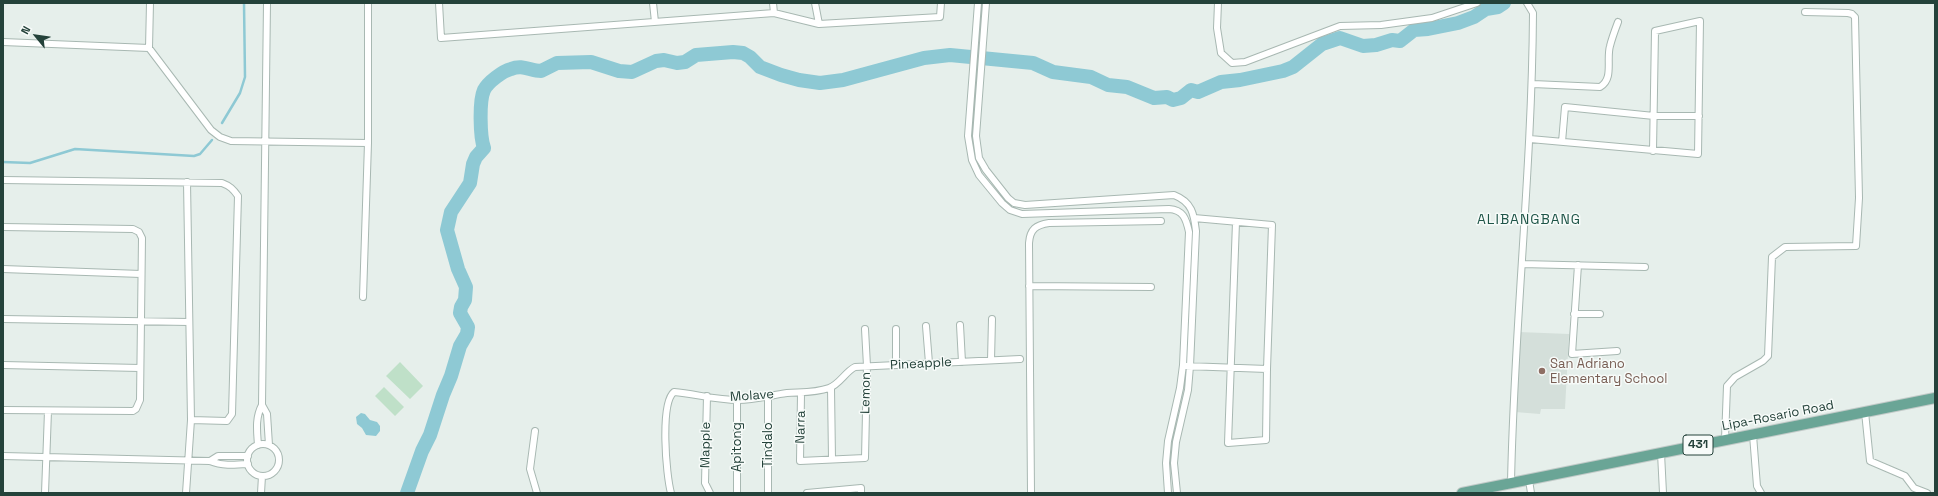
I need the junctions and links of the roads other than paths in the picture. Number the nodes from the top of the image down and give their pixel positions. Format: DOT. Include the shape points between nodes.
graph roads {
  1 [pos="150,3"];
  2 [pos="267,3"];
  3 [pos="368,3"];
  4 [pos="440,3"];
  5 [pos="653,3"];
  6 [pos="773,3"];
  7 [pos="816,3"];
  8 [pos="941,3"];
  9 [pos="978,3"];
  10 [pos="986,3"];
  11 [pos="1218,3"];
  12 [pos="1477,3"];
  13 [pos="1528,3"];
  14 [pos="1805,12"];
  15 [pos="774,13"];
  16 [pos="655,22"];
  17 [pos="1618,22"];
  18 [pos="819,24"];
  19 [pos="3,42"];
  20 [pos="150,48"];
  21 [pos="1533,84"];
  22 [pos="1654,116"];
  23 [pos="1699,116"];
  24 [pos="1530,139"];
  25 [pos="266,142"];
  26 [pos="1562,142"];
  27 [pos="368,143"];
  28 [pos="1653,151"];
  29 [pos="3,180"];
  30 [pos="187,182"];
  31 [pos="1194,218"];
  32 [pos="1161,221"];
  33 [pos="1236,222"];
  34 [pos="3,227"];
  35 [pos="1522,264"];
  36 [pos="1578,265"];
  37 [pos="1645,267"];
  38 [pos="3,269"];
  39 [pos="141,274"];
  40 [pos="1029,286"];
  41 [pos="1151,287"];
  42 [pos="363,297"];
  43 [pos="1574,314"];
  44 [pos="1600,314"];
  45 [pos="3,319"];
  46 [pos="992,319"];
  47 [pos="142,322"];
  48 [pos="189,322"];
  49 [pos="960,325"];
  50 [pos="926,326"];
  51 [pos="865,329"];
  52 [pos="896,329"];
  53 [pos="1617,351"];
  54 [pos="1020,359"];
  55 [pos="991,360"];
  56 [pos="962,362"];
  57 [pos="929,363"];
  58 [pos="3,365"];
  59 [pos="896,365"];
  60 [pos="1183,365"];
  61 [pos="867,366"];
  62 [pos="1190,366"];
  63 [pos="140,368"];
  64 [pos="1232,368"];
  65 [pos="1267,369"];
  66 [pos="831,388"];
  67 [pos="801,394"];
  68 [pos="707,396"];
  69 [pos="768,397"];
  70 [pos="1935,398"];
  71 [pos="737,400"];
  72 [pos="262,406"];
  73 [pos="3,410"];
  74 [pos="48,411"];
  75 [pos="1865,412"];
  76 [pos="191,420"];
  77 [pos="535,431"];
  78 [pos="1753,435"];
  79 [pos="1725,439"];
  80 [pos="258,445"];
  81 [pos="269,445"];
  82 [pos="1661,453"];
  83 [pos="3,456"];
  84 [pos="248,456"];
  85 [pos="46,457"];
  86 [pos="188,460"];
  87 [pos="832,460"];
  88 [pos="210,461"];
  89 [pos="248,464"];
  90 [pos="262,476"];
  91 [pos="1529,480"];
  92 [pos="1511,483"];
  93 [pos="861,490"];
  94 [pos="45,493"];
  95 [pos="186,493"];
  96 [pos="261,493"];
  97 [pos="537,493"];
  98 [pos="671,493"];
  99 [pos="710,493"];
  100 [pos="737,493"];
  101 [pos="768,493"];
  102 [pos="807,493"];
  103 [pos="1031,493"];
  104 [pos="1168,493"];
  105 [pos="1177,493"];
  106 [pos="1462,493"];
  107 [pos="1531,493"];
  108 [pos="1663,493"];
  109 [pos="1761,493"];
  110 [pos="1927,493"];
  1 -- 20 [label="street"];
  2 -- 25 [label="street"];
  3 -- 27 [label="street"];
  4 -- 16 [label="street" via="441,38"];
  5 -- 16 [label="street"];
  6 -- 15 [label="street"];
  7 -- 18 [label="street"];
  8 -- 18 [label="street" via="940,16"];
  9 -- 60 [label="street" via="968,136 972,160 979,174 1002,203 1010,210 1022,214 1178,210 1186,218 1188,232"];
  10 -- 31 [label="street" via="976,136 979,158 1014,203 1025,205 1174,195 1189,204"];
  11 -- 12 [label="street" via="1216,28 1221,53 1232,62 1245,62 1340,26 1382,25 1432,18"];
  13 -- 21 [label="street" via="1533,13"];
  14 -- 79 [label="street" via="1848,13 1856,18 1859,198 1856,246 1785,247 1772,258 1768,356 1764,361 1735,377 1728,386"];
  15 -- 16 [label="street"];
  15 -- 18 [label="street"];
  17 -- 21 [label="street" via="1609,48 1608,79 1605,84 1600,87"];
  19 -- 20 [label="street"];
  20 -- 25 [label="street" via="211,130 231,141"];
  21 -- 24 [label="street"];
  22 -- 23 [label="street"];
  22 -- 23 [label="street" via="1655,31 1700,21"];
  22 -- 26 [label="street" via="1565,108"];
  22 -- 28 [label="street"];
  23 -- 28 [label="street" via="1698,154"];
  24 -- 26 [label="street"];
  24 -- 35 [label="street"];
  25 -- 27 [label="street"];
  25 -- 72 [label="street"];
  26 -- 28 [label="street"];
  27 -- 42 [label="street"];
  29 -- 30 [label="street"];
  30 -- 48 [label="street"];
  30 -- 76 [label="street" via="222,183 230,186 238,196 232,414 227,421"];
  31 -- 33 [label="street"];
  31 -- 62 [label="street" via="1196,231"];
  32 -- 40 [label="street" via="1037,225 1030,236"];
  33 -- 64 [label="street"];
  33 -- 65 [label="street" via="1272,224"];
  34 -- 39 [label="street" via="136,230 142,238"];
  35 -- 36 [label="street"];
  35 -- 92 [label="street" via="1512,414"];
  36 -- 37 [label="street"];
  36 -- 43 [label="street"];
  38 -- 39 [label="street"];
  39 -- 47 [label="street"];
  40 -- 41 [label="street"];
  40 -- 103 [label="street"];
  43 -- 44 [label="street"];
  43 -- 53 [label="street" via="1572,354"];
  45 -- 47 [label="street"];
  46 -- 55 [label="street"];
  47 -- 48 [label="street"];
  47 -- 63 [label="street"];
  48 -- 76 [label="street"];
  49 -- 56 [label="street"];
  50 -- 57 [label="street"];
  51 -- 61 [label="street, Lemon"];
  52 -- 59 [label="street"];
  54 -- 55 [label="street, Pineapple"];
  55 -- 56 [label="street, Pineapple"];
  56 -- 57 [label="street, Pineapple"];
  57 -- 59 [label="street, Pineapple"];
  58 -- 63 [label="street"];
  59 -- 61 [label="street, Pineapple"];
  60 -- 62 [label="street"];
  60 -- 104 [label="street" via="1168,440"];
  61 -- 66 [label="street, Pineapple" via="847,371"];
  61 -- 87 [label="street, Lemon" via="865,458"];
  62 -- 64 [label="street"];
  62 -- 105 [label="street" via="1188,390 1176,442 1174,463"];
  63 -- 74 [label="street" via="140,400 133,411"];
  64 -- 65 [label="street"];
  64 -- 65 [label="street" via="1228,443 1266,440"];
  66 -- 67 [label="street, Molave"];
  66 -- 87 [label="street"];
  67 -- 69 [label="street, Molave" via="788,393"];
  67 -- 87 [label="street, Narra" via="800,461"];
  68 -- 71 [label="street, Molave"];
  68 -- 98 [label="street, Molave" via="674,392 670,395 666,406 666,450"];
  68 -- 99 [label="street, Mapple" via="705,483"];
  69 -- 71 [label="street, Molave"];
  69 -- 101 [label="street, Tindalo"];
  70 -- 75 [label="main road, Lipa-Rosario Road / 431"];
  71 -- 100 [label="street, Apitong"];
  72 -- 80 [label="street" via="257,422"];
  72 -- 81 [label="street" via="267,414"];
  73 -- 74 [label="street"];
  74 -- 85 [label="street"];
  75 -- 78 [label="main road, Lipa-Rosario Road / 431"];
  75 -- 110 [label="street" via="1870,461 1905,476 1914,488"];
  76 -- 86 [label="street"];
  77 -- 97 [label="street" via="530,469"];
  78 -- 79 [label="main road, Lipa-Rosario Road / 431"];
  78 -- 109 [label="street" via="1757,486"];
  79 -- 82 [label="main road, Lipa-Rosario Road / 431"];
  80 -- 81 [label="street"];
  80 -- 84 [label="street"];
  81 -- 90 [label="street" via="277,452 279,462 271,474"];
  82 -- 91 [label="main road, Lipa-Rosario Road / 431"];
  82 -- 108 [label="street"];
  83 -- 85 [label="street"];
  84 -- 88 [label="street" via="218,456"];
  84 -- 89 [label="street"];
  85 -- 86 [label="street"];
  85 -- 94 [label="street"];
  86 -- 88 [label="street"];
  86 -- 95 [label="street"];
  88 -- 89 [label="street" via="226,465"];
  89 -- 90 [label="street" via="253,472"];
  90 -- 96 [label="street"];
  91 -- 92 [label="main road, Lipa-Rosario Road / 431"];
  91 -- 107 [label="street"];
  92 -- 106 [label="main road, Lipa-Rosario Road / 431"];
  93 -- 102 [label="street"];
}
